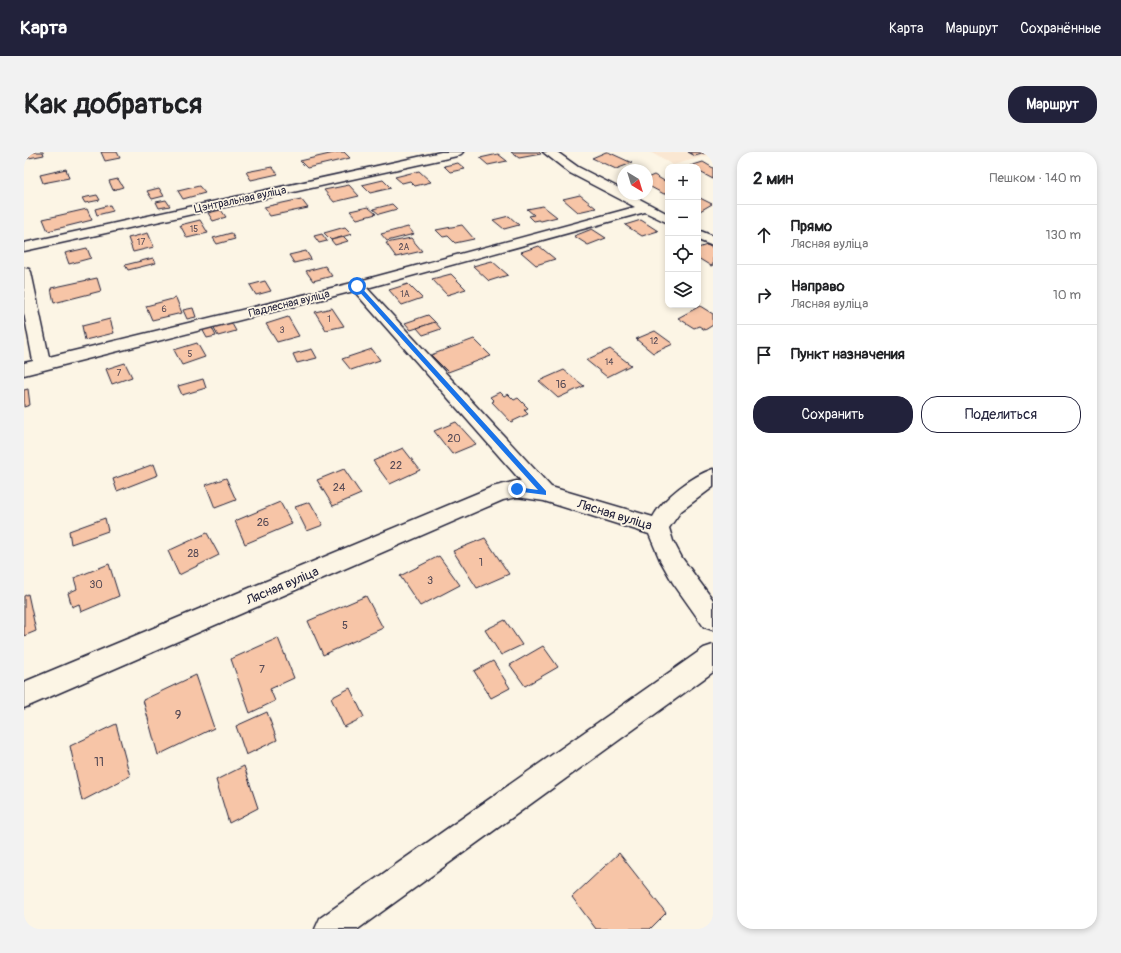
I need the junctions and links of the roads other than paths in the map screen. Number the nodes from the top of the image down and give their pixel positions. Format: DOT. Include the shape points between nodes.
graph roads {
  1 [pos="457,152"];
  2 [pos="549,152"];
  3 [pos="646,208"];
  4 [pos="665,218"];
  5 [pos="701,236"];
  6 [pos="713,242"];
  7 [pos="24,247"];
  8 [pos="24,272"];
  9 [pos="357,286"];
  10 [pos="42,364"];
  11 [pos="24,369"];
  12 [pos="713,476"];
  13 [pos="544,493"];
  14 [pos="658,528"];
  15 [pos="713,619"];
  16 [pos="713,657"];
  17 [pos="24,695"];
  18 [pos="331,929"];
  1 -- 7 [label="street, Цэнтральная вуліца"];
  2 -- 3 [label="street" via="574,170"];
  3 -- 4 [label="street"];
  3 -- 9 [label="street, Падлесная вуліца"];
  5 -- 6 [label="street"];
  8 -- 10 [label="street"];
  9 -- 10 [label="street, Падлесная вуліца"];
  9 -- 13 [label="street"];
  10 -- 11 [label="street, Падлесная вуліца"];
  12 -- 14 [label="street, Лясная вуліца" via="672,505 662,516"];
  13 -- 14 [label="street, Лясная вуліца"];
  13 -- 17 [label="street, Лясная вуліца" via="517,489 472,503"];
  14 -- 15 [label="street" via="670,558"];
  16 -- 18 [label="street"];
}
